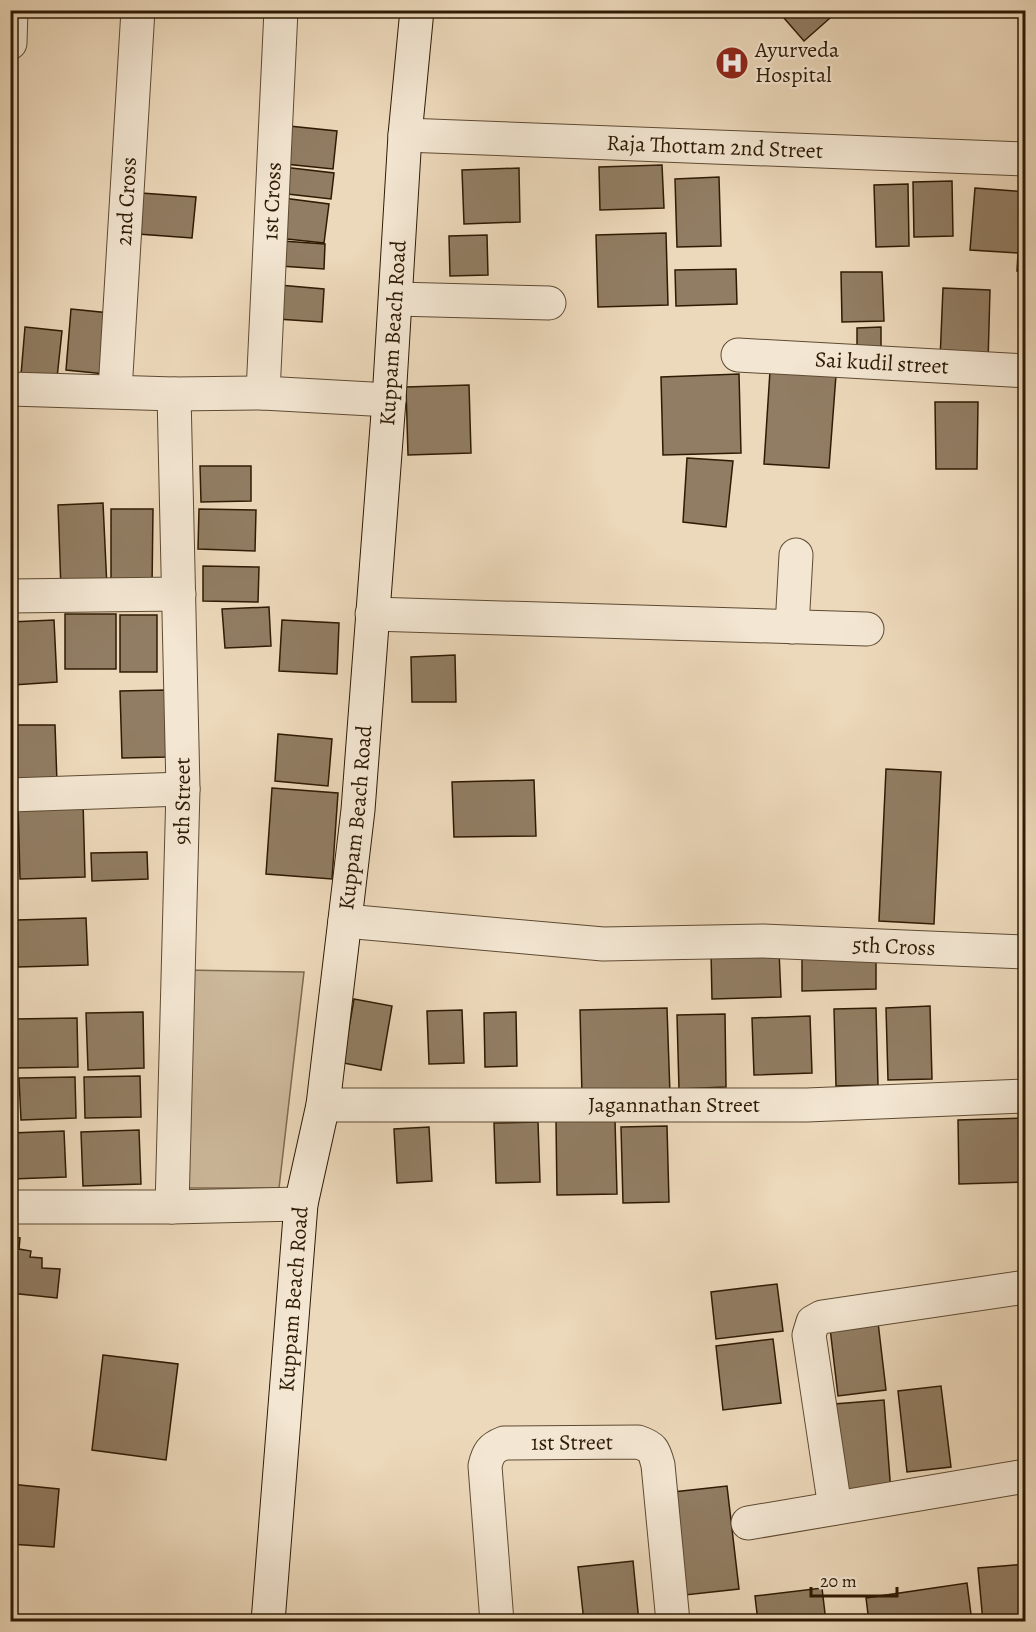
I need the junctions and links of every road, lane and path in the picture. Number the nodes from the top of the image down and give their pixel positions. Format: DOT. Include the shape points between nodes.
graph roads {
  1 [pos="11,10"];
  2 [pos="138,10"];
  3 [pos="282,10"];
  4 [pos="417,10"];
  5 [pos="10,43"];
  6 [pos="405,135"];
  7 [pos="1026,159"];
  8 [pos="396,299"];
  9 [pos="549,303"];
  10 [pos="738,356"];
  11 [pos="1026,370"];
  12 [pos="10,389"];
  13 [pos="115,391"];
  14 [pos="263,393"];
  15 [pos="174,394"];
  16 [pos="389,400"];
  17 [pos="796,555"];
  18 [pos="179,594"];
  19 [pos="10,596"];
  20 [pos="372,614"];
  21 [pos="792,627"];
  22 [pos="867,629"];
  23 [pos="183,789"];
  24 [pos="10,795"];
  25 [pos="345,921"];
  26 [pos="1026,952"];
  27 [pos="1026,1096"];
  28 [pos="323,1105"];
  29 [pos="302,1203"];
  30 [pos="10,1207"];
  31 [pos="172,1207"];
  32 [pos="1026,1287"];
  33 [pos="1026,1476"];
  34 [pos="835,1508"];
  35 [pos="748,1523"];
  36 [pos="268,1622"];
  37 [pos="497,1622"];
  38 [pos="673,1622"];
  1 -- 5 [label="street"];
  2 -- 13 [label="street, 2nd Cross"];
  3 -- 14 [label="street, 1st Cross"];
  4 -- 6 [label="street, Kuppam Beach Road"];
  6 -- 7 [label="street, Raja Thottam 2nd Street"];
  6 -- 8 [label="street, Kuppam Beach Road"];
  8 -- 9 [label="street"];
  8 -- 16 [label="street, Kuppam Beach Road"];
  10 -- 11 [label="street, Sai kudil street"];
  12 -- 13 [label="street"];
  13 -- 15 [label="street"];
  14 -- 15 [label="street"];
  14 -- 16 [label="street"];
  15 -- 18 [label="street, 9th Street"];
  16 -- 20 [label="street, Kuppam Beach Road"];
  17 -- 21 [label="street"];
  18 -- 19 [label="street"];
  18 -- 23 [label="street, 9th Street"];
  20 -- 21 [label="street"];
  20 -- 25 [label="street, Kuppam Beach Road" via="358,810"];
  21 -- 22 [label="street"];
  23 -- 24 [label="street"];
  23 -- 31 [label="street, 9th Street"];
  25 -- 26 [label="street, 5th Cross" via="603,944 763,941"];
  25 -- 28 [label="street, Kuppam Beach Road"];
  27 -- 28 [label="street, Jagannathan Street" via="807,1105"];
  28 -- 29 [label="street, Kuppam Beach Road"];
  29 -- 31 [label="street"];
  29 -- 36 [label="street, Kuppam Beach Road"];
  30 -- 31 [label="street"];
  32 -- 34 [label="street" via="822,1317 813,1323 809,1335"];
  33 -- 34 [label="street"];
  34 -- 35 [label="street"];
  37 -- 38 [label="street, 1st Street" via="487,1454 504,1443 638,1442 651,1447 658,1465"];
}
